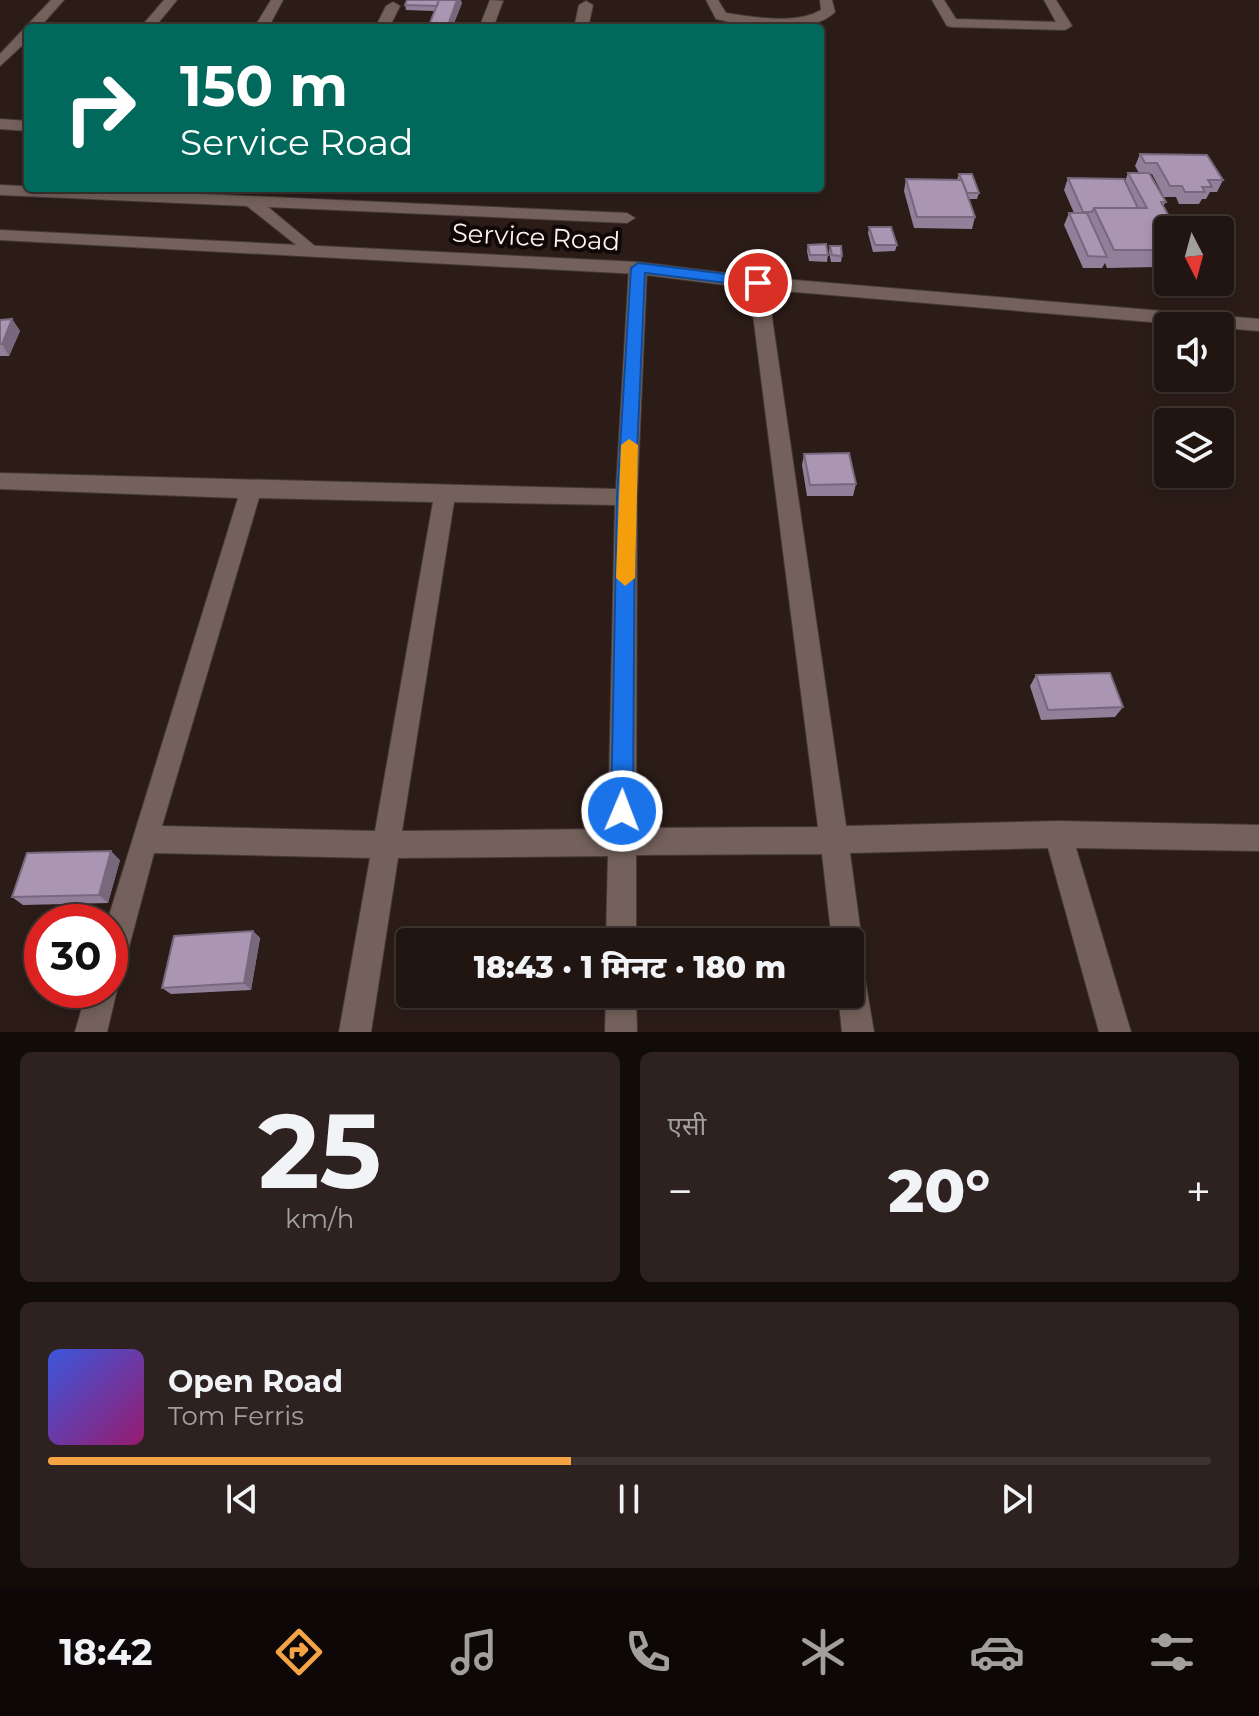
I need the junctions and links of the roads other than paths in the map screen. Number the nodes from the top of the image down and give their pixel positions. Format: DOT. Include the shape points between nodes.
graph roads {
  1 [pos="58,0"];
  2 [pos="171,0"];
  3 [pos="277,0"];
  4 [pos="712,0"];
  5 [pos="826,0"];
  6 [pos="938,0"];
  7 [pos="1050,0"];
  8 [pos="496,1"];
  9 [pos="586,5"];
  10 [pos="393,6"];
  11 [pos="36,24"];
  12 [pos="150,24"];
  13 [pos="263,24"];
  14 [pos="384,24"];
  15 [pos="487,24"];
  16 [pos="582,24"];
  17 [pos="24,36"];
  18 [pos="0,62"];
  19 [pos="0,124"];
  20 [pos="24,126"];
  21 [pos="0,190"];
  22 [pos="24,190"];
  23 [pos="100,192"];
  24 [pos="250,195"];
  25 [pos="627,218"];
  26 [pos="0,235"];
  27 [pos="310,251"];
  28 [pos="638,268"];
  29 [pos="758,283"];
  30 [pos="1259,325"];
  31 [pos="0,481"];
  32 [pos="251,490"];
  33 [pos="445,493"];
  34 [pos="626,497"];
  35 [pos="1058,834"];
  36 [pos="1259,838"];
  37 [pos="144,839"];
  38 [pos="834,840"];
  39 [pos="622,842"];
  40 [pos="385,845"];
  41 [pos="126,904"];
  42 [pos="621,928"];
  43 [pos="845,928"];
  44 [pos="97,1008"];
  45 [pos="621,1008"];
  46 [pos="855,1008"];
  47 [pos="91,1032"];
  48 [pos="355,1032"];
  49 [pos="621,1032"];
  50 [pos="858,1032"];
  51 [pos="1115,1032"];
  1 -- 11 [label="street"];
  2 -- 12 [label="street"];
  3 -- 13 [label="street"];
  4 -- 5 [label="street" via="721,16 804,21 828,12"];
  6 -- 7 [label="street" via="952,23 1065,26"];
  8 -- 15 [label="street"];
  9 -- 16 [label="street"];
  10 -- 14 [label="street"];
  17 -- 18 [label="street"];
  19 -- 20 [label="street"];
  21 -- 22 [label="street"];
  23 -- 24 [label="street"];
  24 -- 25 [label="street"];
  24 -- 27 [label="street"];
  26 -- 27 [label="street, Service Road"];
  27 -- 28 [label="street, Service Road"];
  28 -- 29 [label="street, Service Road"];
  28 -- 34 [label="street"];
  29 -- 30 [label="street, Service Road"];
  29 -- 38 [label="street"];
  31 -- 32 [label="street"];
  32 -- 33 [label="street"];
  32 -- 37 [label="street"];
  33 -- 34 [label="street"];
  33 -- 40 [label="street"];
  34 -- 39 [label="street"];
  35 -- 36 [label="street"];
  35 -- 38 [label="street"];
  35 -- 51 [label="street"];
  37 -- 40 [label="street"];
  37 -- 41 [label="street"];
  38 -- 39 [label="street"];
  38 -- 43 [label="street"];
  39 -- 40 [label="street"];
  39 -- 42 [label="street"];
  40 -- 48 [label="street"];
  44 -- 47 [label="street"];
  45 -- 49 [label="street"];
  46 -- 50 [label="street"];
}
